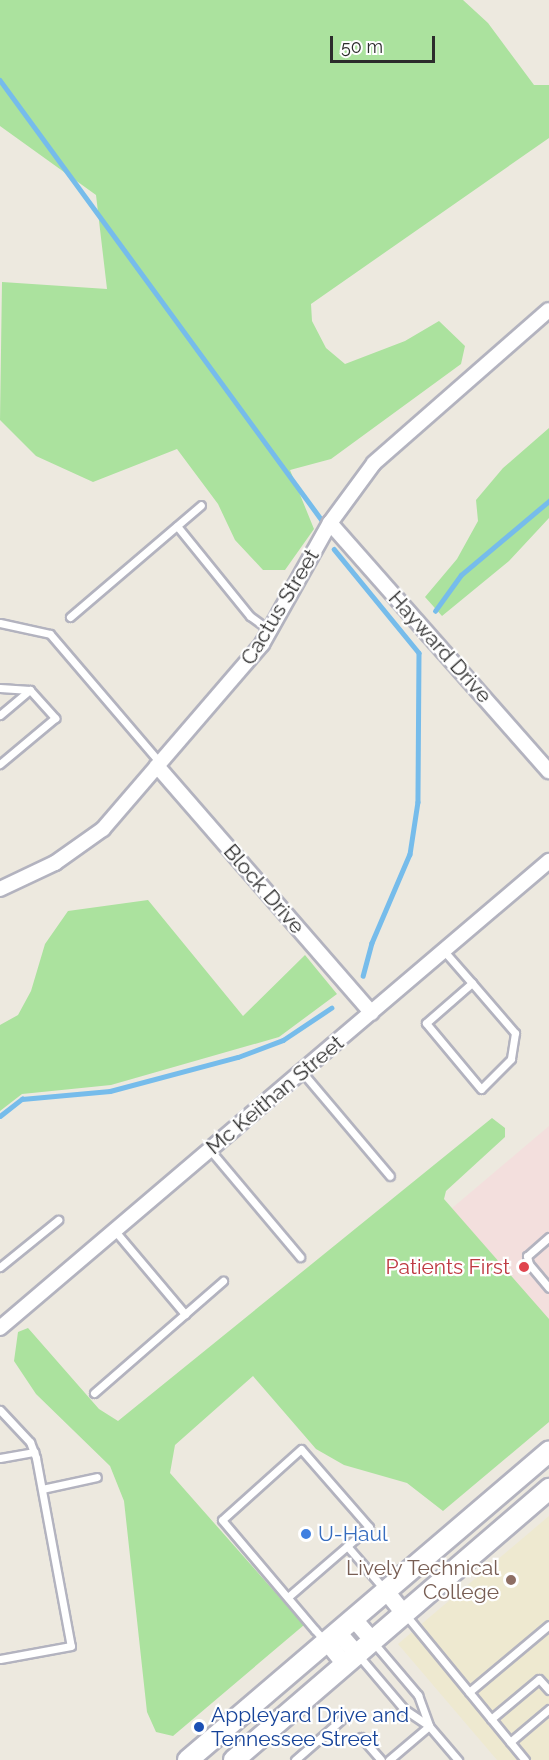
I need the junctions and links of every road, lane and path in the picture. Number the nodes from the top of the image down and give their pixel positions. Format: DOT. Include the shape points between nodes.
graph roads {
  1 [pos="549,310"];
  2 [pos="201,506"];
  3 [pos="330,523"];
  4 [pos="177,526"];
  5 [pos="70,617"];
  6 [pos="0,623"];
  7 [pos="12,624"];
  8 [pos="0,630"];
  9 [pos="271,631"];
  10 [pos="0,688"];
  11 [pos="30,690"];
  12 [pos="0,715"];
  13 [pos="0,764"];
  14 [pos="158,765"];
  15 [pos="549,771"];
  16 [pos="549,861"];
  17 [pos="0,889"];
  18 [pos="444,951"];
  19 [pos="472,983"];
  20 [pos="372,1013"];
  21 [pos="302,1072"];
  22 [pos="210,1150"];
  23 [pos="390,1176"];
  24 [pos="58,1220"];
  25 [pos="115,1231"];
  26 [pos="549,1237"];
  27 [pos="300,1257"];
  28 [pos="0,1267"];
  29 [pos="223,1281"];
  30 [pos="549,1288"];
  31 [pos="185,1314"];
  32 [pos="0,1328"];
  33 [pos="94,1393"];
  34 [pos="0,1410"];
  35 [pos="4,1418"];
  36 [pos="34,1452"];
  37 [pos="549,1452"];
  38 [pos="0,1458"];
  39 [pos="97,1477"];
  40 [pos="42,1489"];
  41 [pos="549,1489"];
  42 [pos="347,1546"];
  43 [pos="386,1590"];
  44 [pos="288,1597"];
  45 [pos="403,1612"];
  46 [pos="353,1618"];
  47 [pos="549,1624"];
  48 [pos="331,1636"];
  49 [pos="372,1640"];
  50 [pos="350,1658"];
  51 [pos="0,1659"];
  52 [pos="549,1690"];
  53 [pos="469,1692"];
  54 [pos="549,1709"];
  55 [pos="491,1719"];
  56 [pos="340,1720"];
  57 [pos="429,1726"];
  58 [pos="361,1737"];
  59 [pos="510,1742"];
  60 [pos="188,1760"];
  61 [pos="234,1760"];
  62 [pos="295,1760"];
  63 [pos="381,1760"];
  64 [pos="389,1760"];
  65 [pos="458,1760"];
  66 [pos="525,1760"];
  1 -- 3 [label="street, Cactus Street" via="374,463"];
  2 -- 4 [label="lane"];
  3 -- 9 [label="street, Cactus Street"];
  3 -- 15 [label="street, Hayward Drive"];
  4 -- 5 [label="lane"];
  4 -- 9 [label="lane" via="250,615"];
  6 -- 7 [label="lane"];
  7 -- 8 [label="lane"];
  7 -- 14 [label="lane" via="50,634"];
  9 -- 14 [label="street, Cactus Street" via="238,675"];
  10 -- 11 [label="lane"];
  11 -- 12 [label="lane"];
  11 -- 13 [label="lane" via="55,718"];
  14 -- 17 [label="street, Cactus Street" via="103,829 78,850"];
  14 -- 20 [label="street, Block Drive"];
  16 -- 18 [label="street, Mc Keithan Street"];
  18 -- 19 [label="lane"];
  18 -- 20 [label="street, Mc Keithan Street"];
  19 -- 19 [label="lane" via="426,1023 481,1089 504,1070 516,1043 514,1033"];
  20 -- 21 [label="street, Mc Keithan Street"];
  21 -- 22 [label="street, Mc Keithan Street"];
  21 -- 23 [label="lane"];
  22 -- 25 [label="street, Mc Keithan Street"];
  22 -- 27 [label="lane"];
  24 -- 28 [label="lane"];
  25 -- 31 [label="lane"];
  25 -- 32 [label="street, Mc Keithan Street"];
  26 -- 30 [label="lane" via="527,1256"];
  29 -- 31 [label="lane"];
  31 -- 33 [label="lane"];
  34 -- 35 [label="lane"];
  35 -- 36 [label="lane" via="30,1442"];
  36 -- 38 [label="lane"];
  36 -- 40 [label="lane"];
  37 -- 43 [label="main road"];
  39 -- 40 [label="lane"];
  40 -- 51 [label="lane" via="70,1646"];
  41 -- 45 [label="main road"];
  42 -- 43 [label="lane"];
  42 -- 44 [label="lane"];
  42 -- 44 [label="lane" via="369,1527 301,1449 222,1520"];
  43 -- 45 [label="street"];
  43 -- 46 [label="main road"];
  44 -- 48 [label="lane"];
  45 -- 49 [label="main road"];
  45 -- 53 [label="lane"];
  46 -- 48 [label="main road"];
  46 -- 49 [label="street"];
  47 -- 53 [label="lane"];
  48 -- 50 [label="street"];
  48 -- 60 [label="main road"];
  49 -- 50 [label="main road"];
  49 -- 57 [label="lane" via="418,1695"];
  50 -- 57 [label="lane"];
  50 -- 61 [label="main road"];
  52 -- 55 [label="lane" via="539,1678"];
  53 -- 55 [label="lane"];
  54 -- 59 [label="lane"];
  55 -- 59 [label="lane"];
  56 -- 62 [label="lane"];
  57 -- 64 [label="lane"];
  57 -- 65 [label="lane"];
  58 -- 63 [label="lane"];
  59 -- 66 [label="lane"];
}
